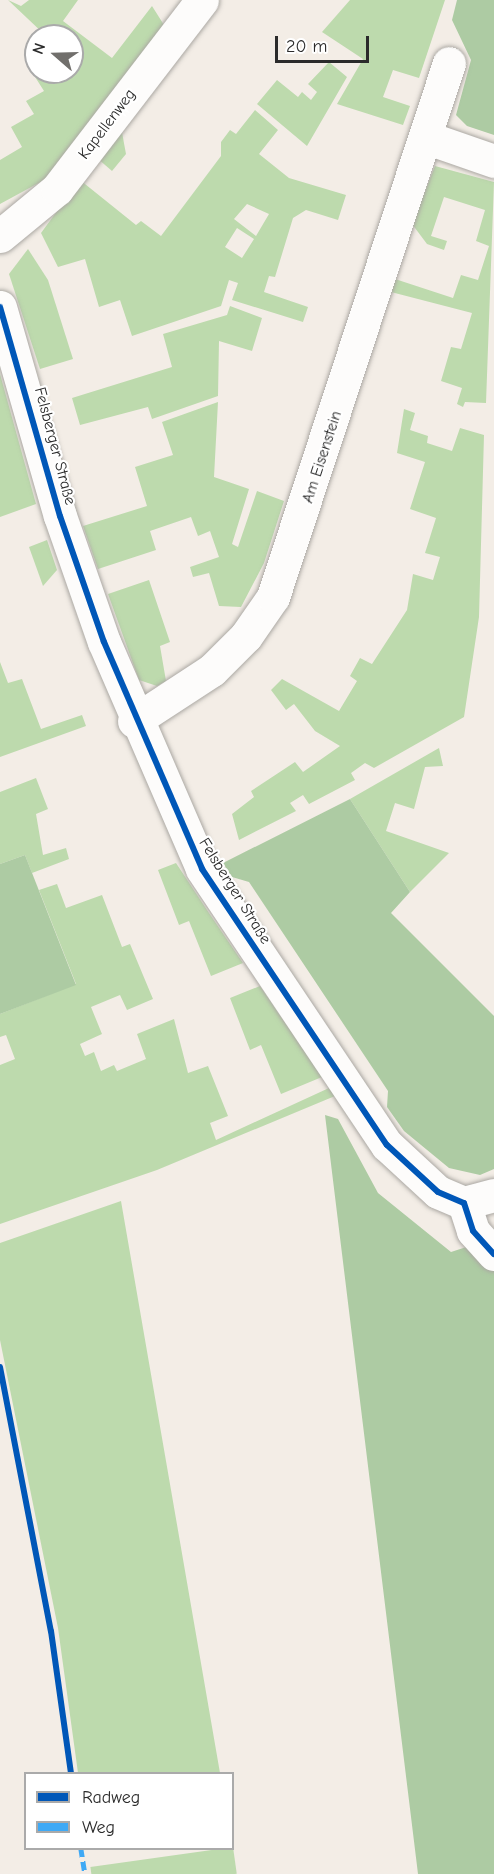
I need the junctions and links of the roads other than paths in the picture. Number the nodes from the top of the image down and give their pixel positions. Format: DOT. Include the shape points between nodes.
graph roads {
  1 [pos="202,0"];
  2 [pos="449,63"];
  3 [pos="425,137"];
  4 [pos="494,161"];
  5 [pos="0,236"];
  6 [pos="0,307"];
  7 [pos="134,721"];
  8 [pos="479,1199"];
  9 [pos="494,1254"];
  1 -- 5 [label="street, Kapellenweg" via="57,189"];
  2 -- 3 [label="street, Am Eisenstein"];
  3 -- 4 [label="street"];
  3 -- 7 [label="street, Am Eisenstein" via="273,597 246,636 212,670"];
  6 -- 7 [label="street, Felsberger Straße" via="60,516"];
  7 -- 8 [label="street, Felsberger Straße" via="202,869 355,1098 414,1173"];
  8 -- 9 [label="street, Felsberger Straße" via="473,1231"];
}
